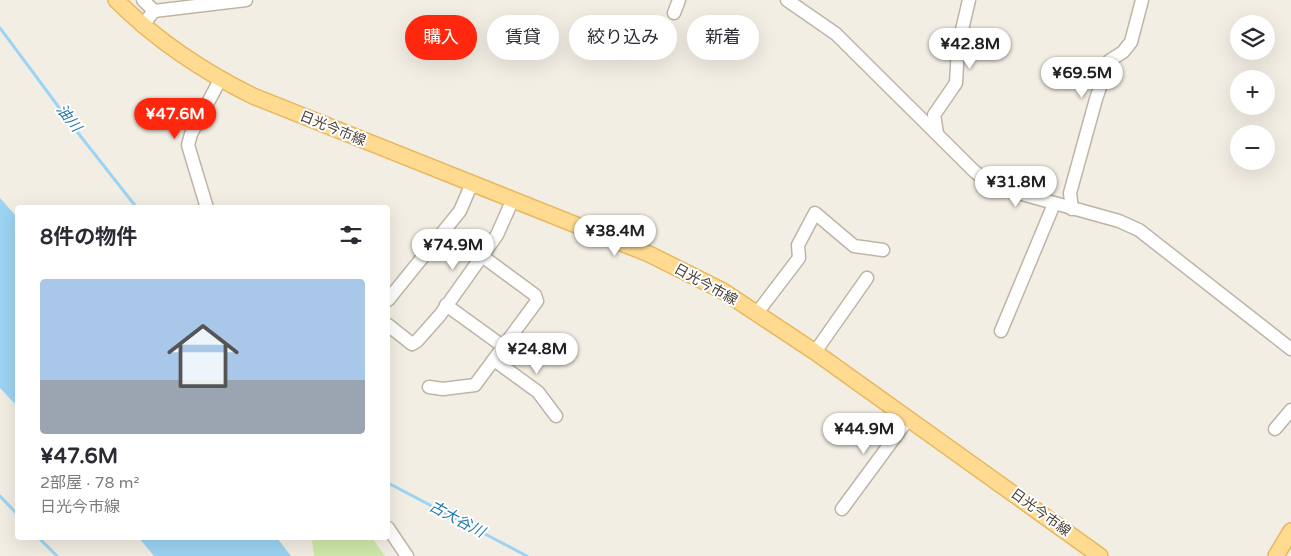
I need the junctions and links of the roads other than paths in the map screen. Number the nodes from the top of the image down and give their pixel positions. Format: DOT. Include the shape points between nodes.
graph roads {
  1 [pos="116,0"];
  2 [pos="143,0"];
  3 [pos="246,0"];
  4 [pos="679,0"];
  5 [pos="786,0"];
  6 [pos="969,0"];
  7 [pos="1142,0"];
  8 [pos="193,3"];
  9 [pos="154,11"];
  10 [pos="674,13"];
  11 [pos="142,26"];
  12 [pos="220,80"];
  13 [pos="937,133"];
  14 [pos="472,183"];
  15 [pos="513,199"];
  16 [pos="1054,204"];
  17 [pos="207,205"];
  18 [pos="1072,209"];
  19 [pos="883,250"];
  20 [pos="482,256"];
  21 [pos="867,278"];
  22 [pos="390,298"];
  23 [pos="446,305"];
  24 [pos="757,313"];
  25 [pos="390,327"];
  26 [pos="1002,331"];
  27 [pos="504,347"];
  28 [pos="1291,349"];
  29 [pos="816,352"];
  30 [pos="494,360"];
  31 [pos="428,387"];
  32 [pos="1291,410"];
  33 [pos="556,416"];
  34 [pos="909,418"];
  35 [pos="1275,429"];
  36 [pos="842,509"];
  37 [pos="390,531"];
  38 [pos="1291,531"];
  39 [pos="407,556"];
  40 [pos="1100,556"];
  41 [pos="1276,556"];
  1 -- 11 [label="main road, 日光今市線"];
  2 -- 9 [label="street"];
  3 -- 8 [label="street"];
  4 -- 10 [label="street"];
  5 -- 13 [label="street" via="836,34"];
  6 -- 13 [label="street" via="958,47 956,83 934,115"];
  7 -- 18 [label="street" via="1131,42 1110,61 1096,99 1070,193"];
  8 -- 9 [label="street"];
  9 -- 11 [label="street"];
  11 -- 12 [label="main road, 日光今市線"];
  12 -- 14 [label="main road, 日光今市線" via="291,112"];
  12 -- 17 [label="street" via="188,144"];
  13 -- 16 [label="street" via="993,186"];
  14 -- 15 [label="main road, 日光今市線"];
  14 -- 22 [label="street" via="460,211"];
  15 -- 20 [label="street" via="497,235"];
  15 -- 24 [label="main road, 日光今市線" via="649,254 722,291"];
  16 -- 18 [label="street"];
  16 -- 26 [label="street"];
  18 -- 28 [label="street" via="1119,221 1139,230"];
  19 -- 24 [label="street" via="854,246 815,213 798,245 798,258"];
  20 -- 23 [label="street"];
  20 -- 27 [label="street" via="535,295 537,301"];
  21 -- 29 [label="street"];
  23 -- 25 [label="street" via="418,341 412,344"];
  23 -- 27 [label="street"];
  24 -- 29 [label="main road, 日光今市線"];
  27 -- 30 [label="street"];
  29 -- 34 [label="main road, 日光今市線"];
  30 -- 31 [label="street" via="475,385 443,389"];
  30 -- 33 [label="street" via="538,392"];
  32 -- 35 [label="street"];
  34 -- 36 [label="street"];
  34 -- 40 [label="main road, 日光今市線"];
  37 -- 39 [label="street"];
  38 -- 41 [label="main road"];
}
